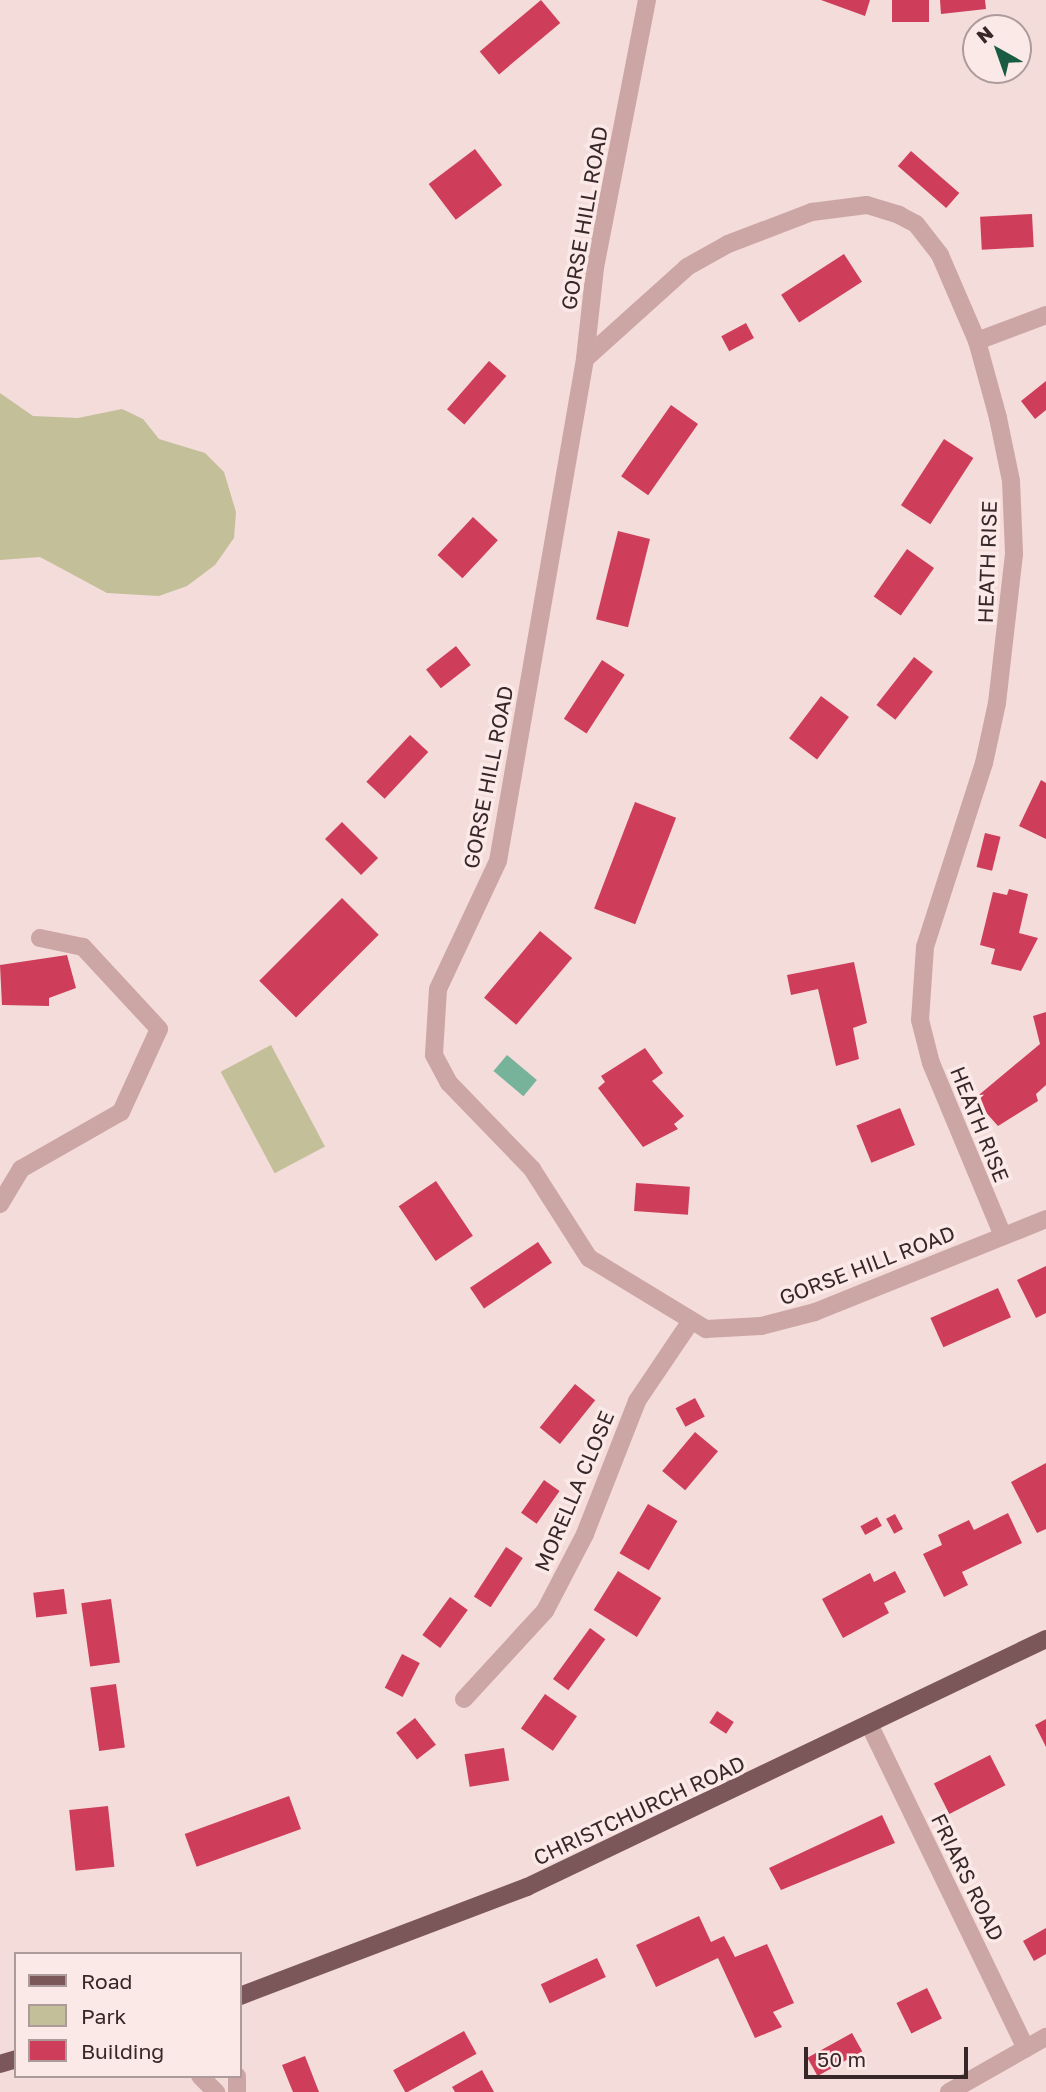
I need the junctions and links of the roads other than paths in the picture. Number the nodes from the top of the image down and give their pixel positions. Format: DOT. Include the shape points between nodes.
graph roads {
  1 [pos="647,0"];
  2 [pos="1046,315"];
  3 [pos="977,341"];
  4 [pos="585,359"];
  5 [pos="40,938"];
  6 [pos="0,1204"];
  7 [pos="1046,1219"];
  8 [pos="1003,1236"];
  9 [pos="689,1324"];
  10 [pos="1046,1639"];
  11 [pos="464,1699"];
  12 [pos="870,1726"];
  13 [pos="242,1995"];
  14 [pos="1046,2037"];
  15 [pos="1026,2048"];
  16 [pos="202,2078"];
  17 [pos="216,2092"];
  18 [pos="949,2092"];
  1 -- 4 [label="street, GORSE HILL ROAD" via="595,268"];
  2 -- 3 [label="street"];
  3 -- 4 [label="street, HEATH RISE" via="940,255 916,223 851,206 769,226 687,267"];
  3 -- 8 [label="street, HEATH RISE" via="1011,481 1007,637 984,763 925,947 920,1020 950,1112"];
  4 -- 9 [label="street, GORSE HILL ROAD" via="498,861 438,989 434,1055 449,1083 532,1169 589,1258"];
  5 -- 6 [label="street" via="83,947 159,1029 121,1112 21,1169"];
  7 -- 8 [label="street, GORSE HILL ROAD"];
  8 -- 9 [label="street, GORSE HILL ROAD" via="789,1321 724,1331"];
  9 -- 11 [label="street, MORELLA CLOSE" via="637,1401 585,1534 545,1611"];
  10 -- 12 [label="main road, CHRISTCHURCH ROAD"];
  12 -- 13 [label="main road, CHRISTCHURCH ROAD" via="527,1887"];
  12 -- 15 [label="street, FRIARS ROAD"];
  14 -- 15 [label="street"];
  15 -- 18 [label="street"];
  16 -- 17 [label="street"];
}
